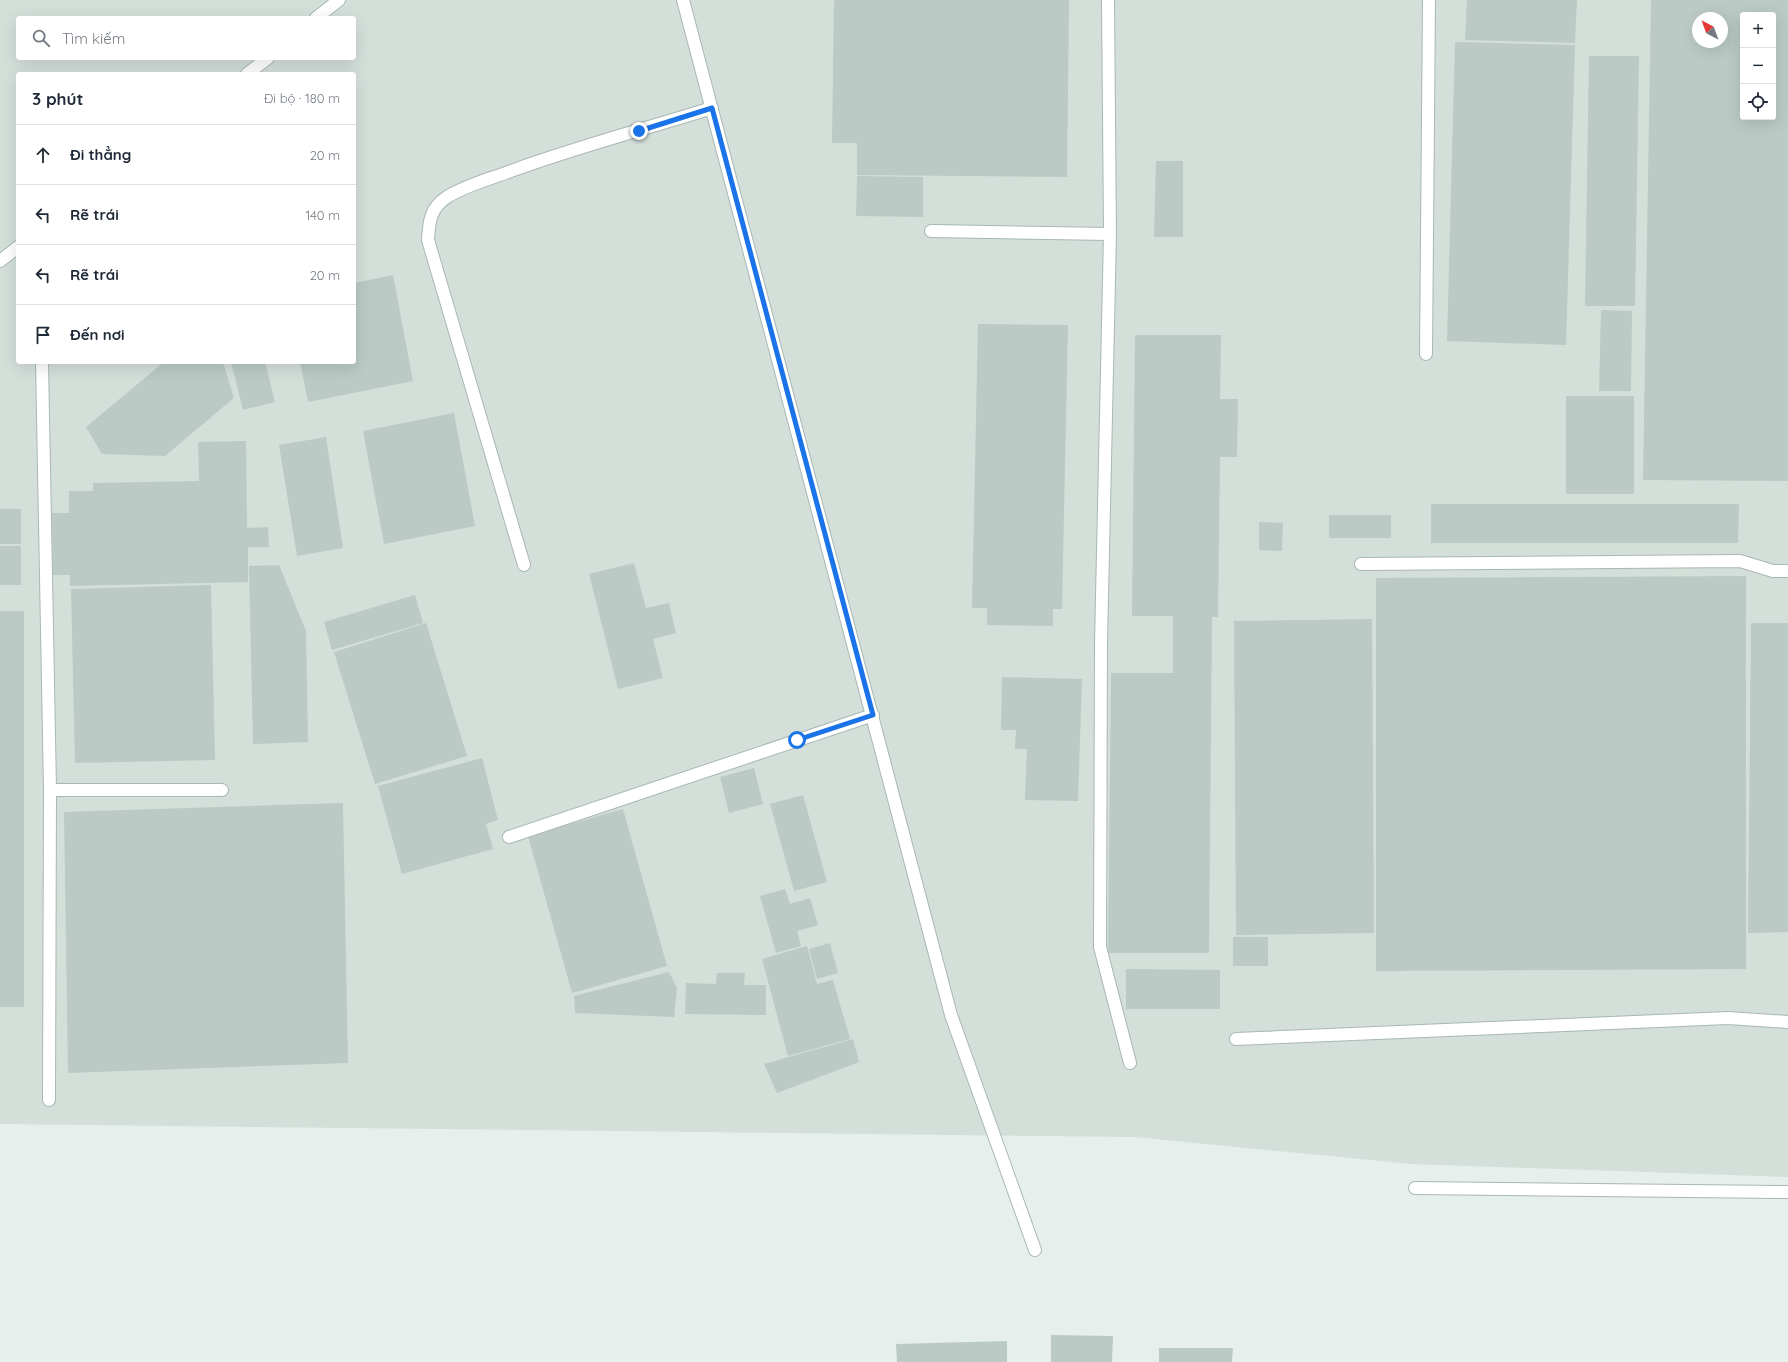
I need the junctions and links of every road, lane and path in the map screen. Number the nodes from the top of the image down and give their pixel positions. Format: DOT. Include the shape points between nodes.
graph roads {
  1 [pos="338,0"];
  2 [pos="683,0"];
  3 [pos="1108,0"];
  4 [pos="1429,0"];
  5 [pos="318,16"];
  6 [pos="265,60"];
  7 [pos="250,72"];
  8 [pos="712,108"];
  9 [pos="931,231"];
  10 [pos="1110,234"];
  11 [pos="16,248"];
  12 [pos="0,260"];
  13 [pos="1426,354"];
  14 [pos="42,364"];
  15 [pos="1361,564"];
  16 [pos="524,565"];
  17 [pos="1788,571"];
  18 [pos="873,715"];
  19 [pos="50,790"];
  20 [pos="222,790"];
  21 [pos="509,837"];
  22 [pos="1788,1022"];
  23 [pos="1236,1039"];
  24 [pos="1130,1063"];
  25 [pos="49,1100"];
  26 [pos="1415,1188"];
  27 [pos="1788,1192"];
  28 [pos="1035,1250"];
  1 -- 5 [label="street"];
  2 -- 8 [label="street"];
  3 -- 10 [label="street"];
  4 -- 13 [label="street"];
  6 -- 7 [label="street"];
  8 -- 16 [label="street" via="536,162 469,186 446,198 436,207 430,219 428,240"];
  8 -- 18 [label="street"];
  9 -- 10 [label="street"];
  10 -- 24 [label="street" via="1101,635 1100,947"];
  11 -- 12 [label="street"];
  14 -- 19 [label="street"];
  15 -- 17 [label="street" via="1740,561 1773,571"];
  18 -- 21 [label="street"];
  18 -- 28 [label="street" via="951,1015"];
  19 -- 20 [label="street"];
  19 -- 25 [label="street"];
  22 -- 23 [label="street" via="1728,1018"];
  26 -- 27 [label="street"];
}
